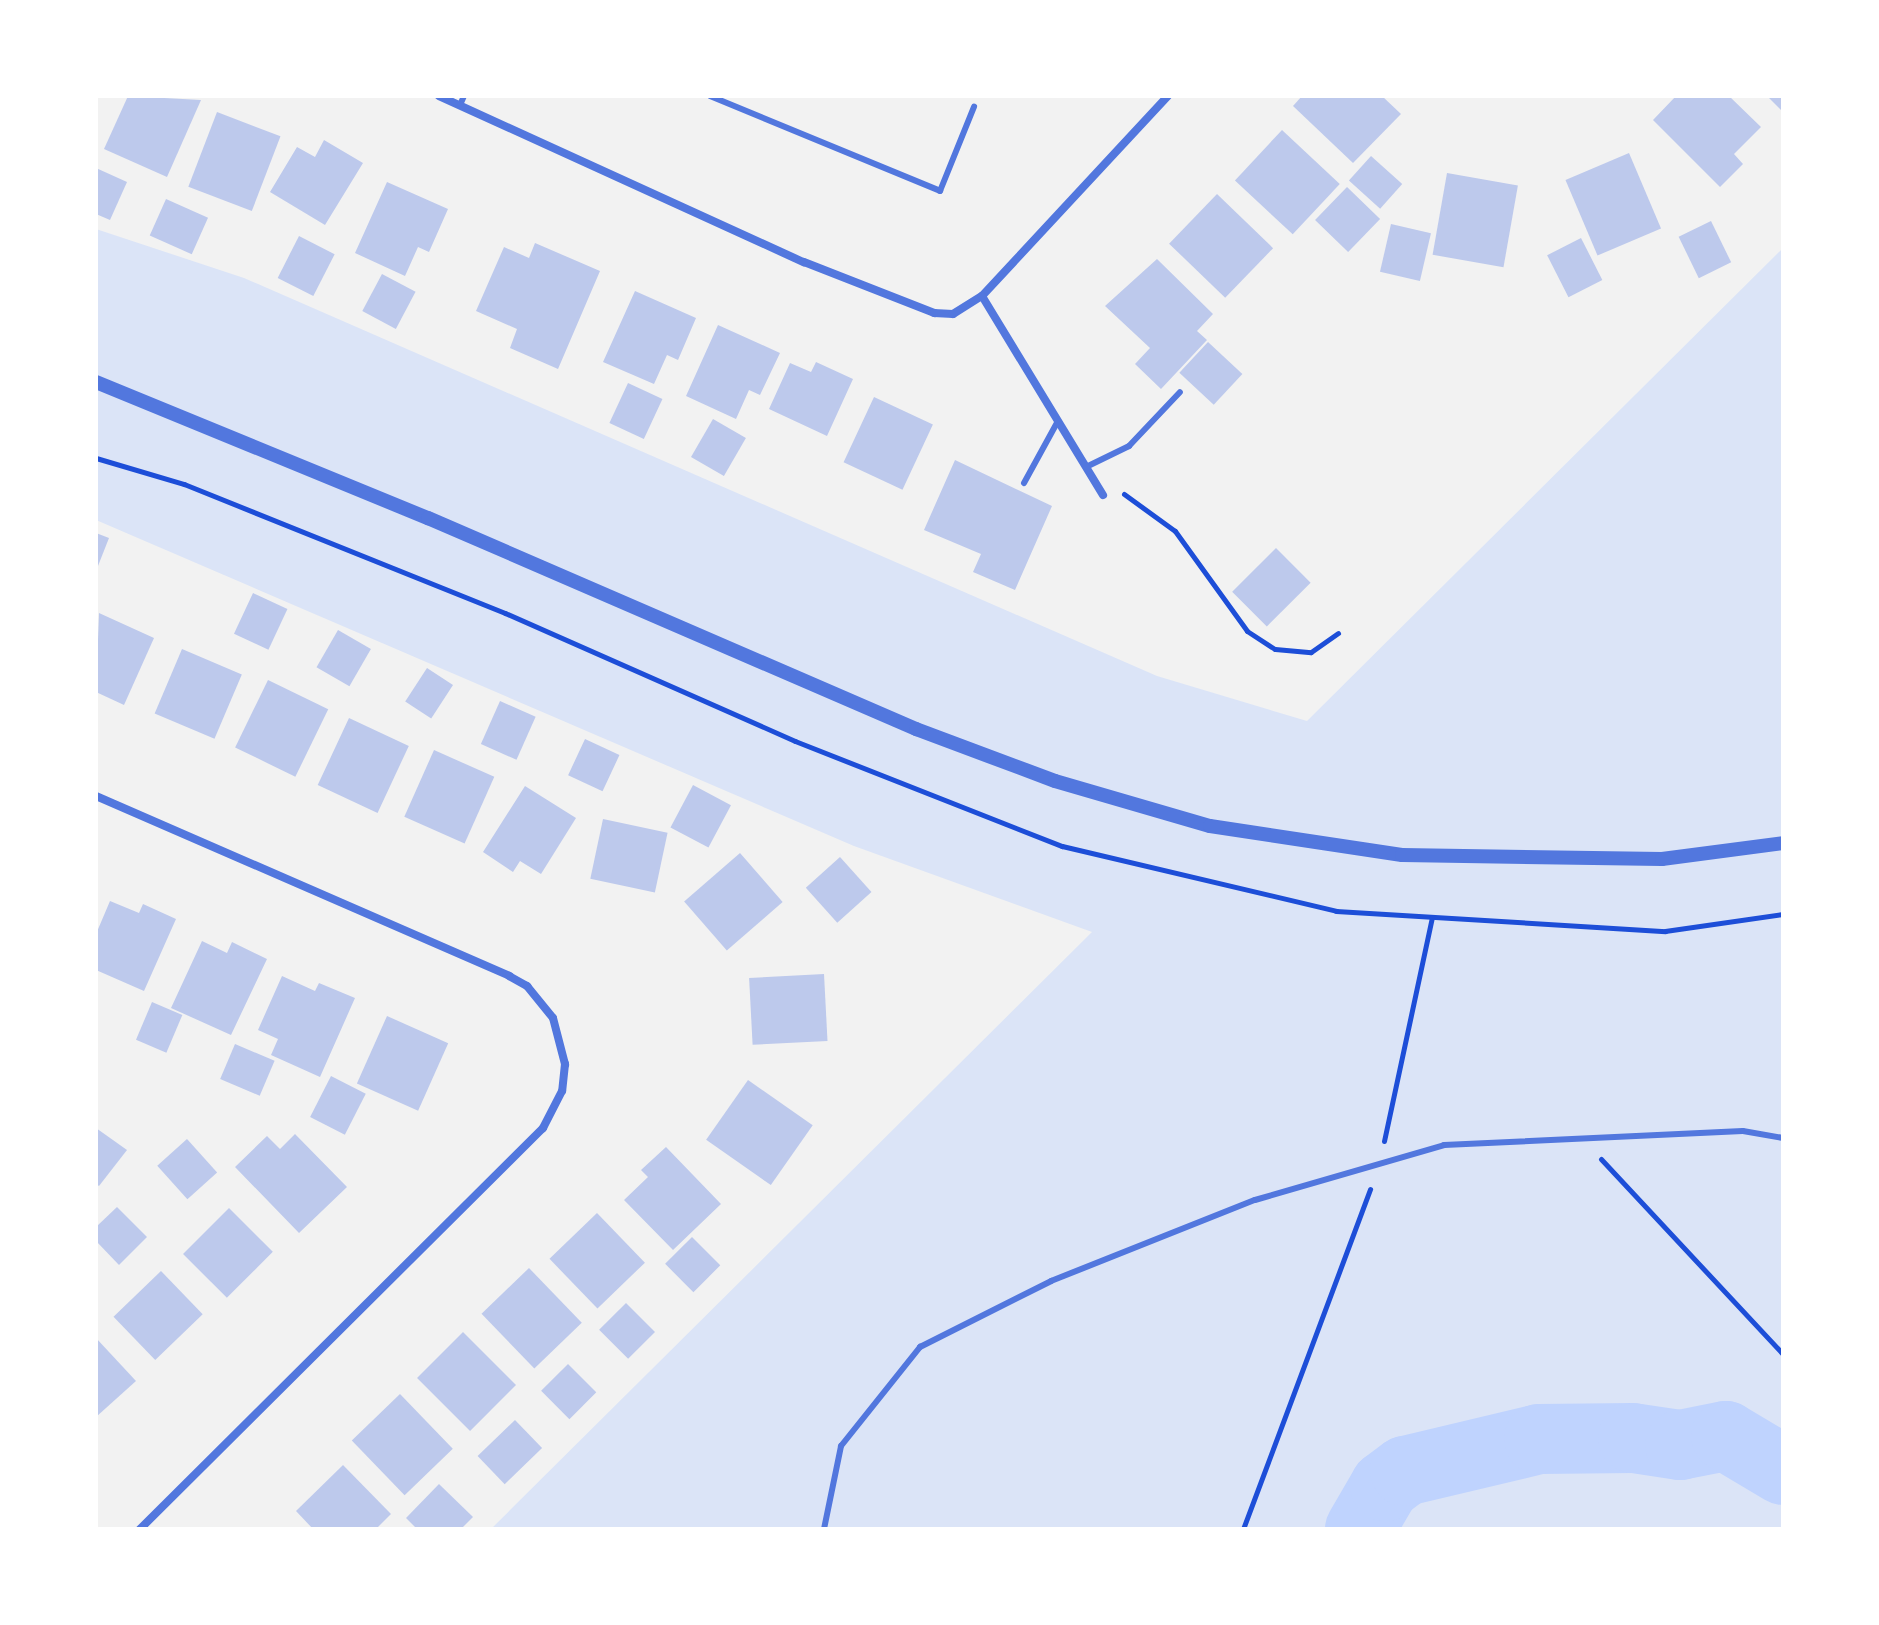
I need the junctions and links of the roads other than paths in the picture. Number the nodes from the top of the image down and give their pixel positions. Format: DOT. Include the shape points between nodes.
graph roads {
  1 [pos="439,96"];
  2 [pos="710,96"];
  3 [pos="1168,96"];
  4 [pos="462,101"];
  5 [pos="974,107"];
  6 [pos="982,296"];
  7 [pos="96,382"];
  8 [pos="1180,392"];
  9 [pos="1058,421"];
  10 [pos="1086,467"];
  11 [pos="1024,483"];
  12 [pos="1103,495"];
  13 [pos="96,796"];
  14 [pos="1783,843"];
  15 [pos="1783,1138"];
  16 [pos="140,1529"];
  17 [pos="824,1529"];
  1 -- 4 [label="street"];
  2 -- 5 [label="lane" via="940,191"];
  3 -- 6 [label="street"];
  4 -- 6 [label="street" via="804,262 934,313 953,314"];
  6 -- 9 [label="street"];
  7 -- 14 [label="street" via="372,494 916,729 1055,781 1210,826 1402,855 1662,859"];
  8 -- 10 [label="lane" via="1129,446"];
  9 -- 10 [label="street"];
  9 -- 11 [label="lane"];
  10 -- 12 [label="street"];
  13 -- 16 [label="street" via="509,976 542,1001 563,1045 562,1091 543,1128"];
  15 -- 17 [label="lane" via="1743,1131 1444,1145 1255,1200 1065,1275 920,1347 841,1446"];
}
